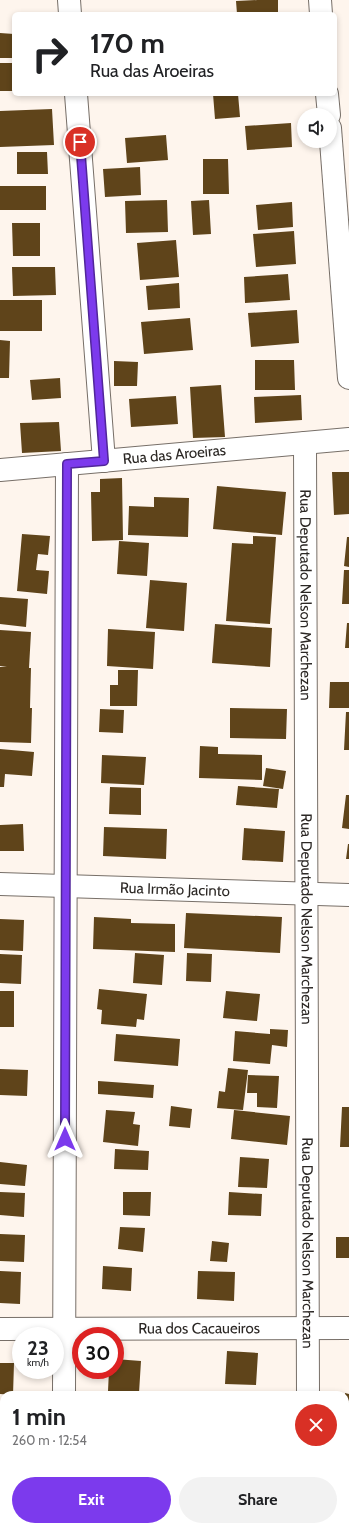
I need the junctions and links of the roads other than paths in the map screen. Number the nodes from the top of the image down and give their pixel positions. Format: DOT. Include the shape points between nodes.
graph roads {
  1 [pos="69,0"];
  2 [pos="320,0"];
  3 [pos="70,12"];
  4 [pos="321,12"];
  5 [pos="76,96"];
  6 [pos="327,96"];
  7 [pos="328,108"];
  8 [pos="332,148"];
  9 [pos="349,378"];
  10 [pos="349,439"];
  11 [pos="305,443"];
  12 [pos="104,461"];
  13 [pos="67,464"];
  14 [pos="0,470"];
  15 [pos="0,884"];
  16 [pos="66,886"];
  17 [pos="307,894"];
  18 [pos="349,895"];
  19 [pos="64,1328"];
  20 [pos="308,1328"];
  21 [pos="349,1328"];
  22 [pos="0,1329"];
  23 [pos="12,1329"];
  24 [pos="64,1379"];
  25 [pos="64,1391"];
  26 [pos="308,1391"];
  1 -- 3 [label="street"];
  2 -- 4 [label="street"];
  5 -- 12 [label="street"];
  6 -- 7 [label="street"];
  8 -- 9 [label="street"];
  10 -- 11 [label="street, Rua das Aroeiras"];
  11 -- 12 [label="street, Rua das Aroeiras"];
  11 -- 17 [label="street, Rua Deputado Nelson Marchezan"];
  12 -- 13 [label="street, Rua das Aroeiras"];
  13 -- 14 [label="street, Rua das Aroeiras"];
  13 -- 16 [label="street"];
  15 -- 16 [label="street, Rua Irmão Jacinto"];
  16 -- 17 [label="street, Rua Irmão Jacinto"];
  16 -- 19 [label="street"];
  17 -- 18 [label="street, Rua Irmão Jacinto"];
  17 -- 20 [label="street, Rua Deputado Nelson Marchezan"];
  19 -- 20 [label="street, Rua dos Cacaueiros"];
  20 -- 21 [label="street, Rua dos Cacaueiros"];
  20 -- 26 [label="street, Rua Deputado Nelson Marchezan"];
  22 -- 23 [label="street, Rua dos Cacaueiros"];
  24 -- 25 [label="street"];
}
